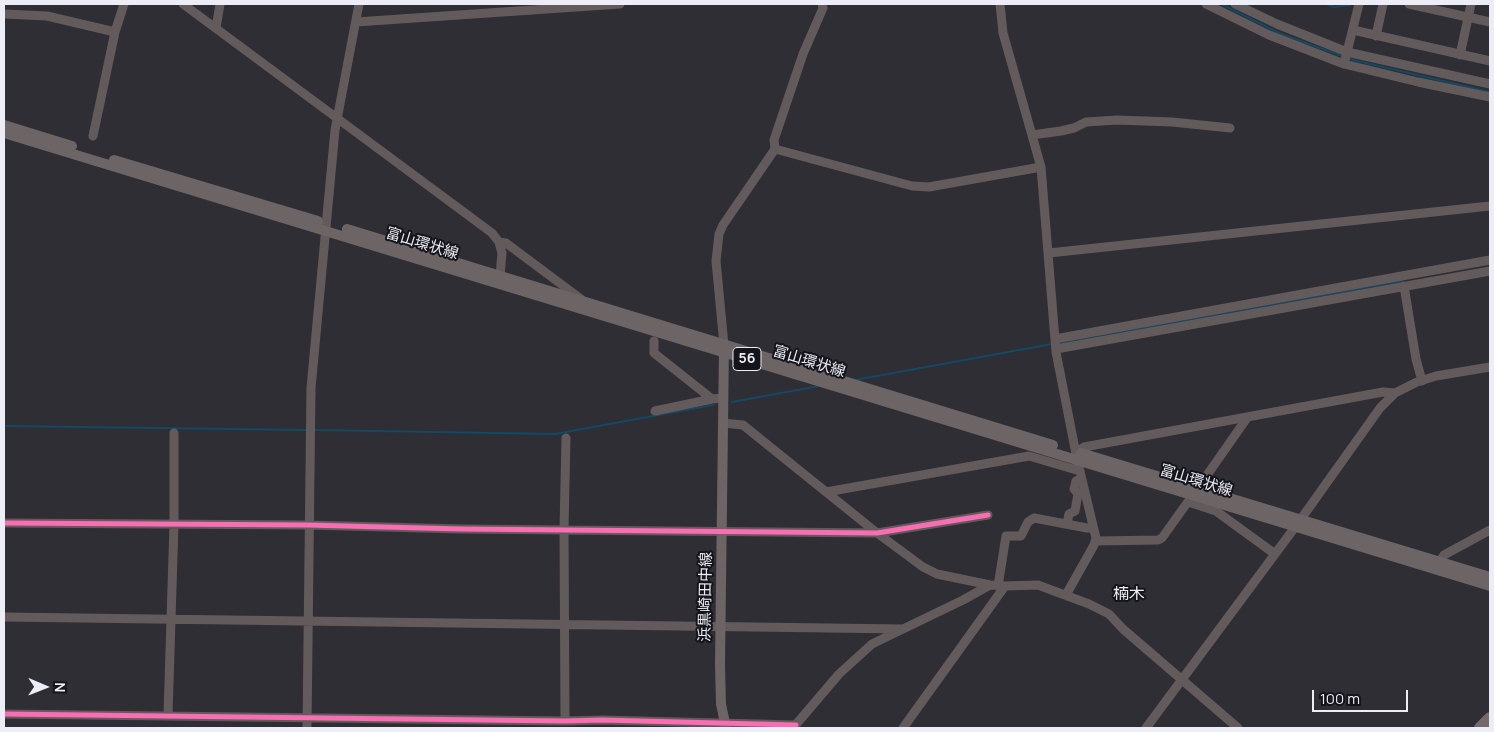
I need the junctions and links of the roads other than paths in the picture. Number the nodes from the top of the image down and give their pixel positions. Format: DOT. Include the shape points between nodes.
graph roads {
  1 [pos="124,4"];
  2 [pos="183,4"];
  3 [pos="220,4"];
  4 [pos="359,4"];
  5 [pos="620,4"];
  6 [pos="822,4"];
  7 [pos="1000,4"];
  8 [pos="1206,4"];
  9 [pos="1235,4"];
  10 [pos="1359,4"];
  11 [pos="1383,4"];
  12 [pos="1409,4"];
  13 [pos="1471,4"];
  14 [pos="4,14"];
  15 [pos="1468,17"];
  16 [pos="356,22"];
  17 [pos="1490,22"];
  18 [pos="216,28"];
  19 [pos="1353,30"];
  20 [pos="115,32"];
  21 [pos="1376,36"];
  22 [pos="1347,52"];
  23 [pos="1460,55"];
  24 [pos="1490,61"];
  25 [pos="1344,64"];
  26 [pos="1490,84"];
  27 [pos="1490,97"];
  28 [pos="337,117"];
  29 [pos="4,125"];
  30 [pos="1230,128"];
  31 [pos="4,132"];
  32 [pos="1032,135"];
  33 [pos="93,136"];
  34 [pos="775,149"];
  35 [pos="1041,167"];
  36 [pos="1490,206"];
  37 [pos="326,226"];
  38 [pos="499,242"];
  39 [pos="1049,253"];
  40 [pos="1490,260"];
  41 [pos="1490,271"];
  42 [pos="500,276"];
  43 [pos="1404,286"];
  44 [pos="1299,295"];
  45 [pos="586,302"];
  46 [pos="1301,305"];
  47 [pos="654,340"];
  48 [pos="1056,344"];
  49 [pos="724,348"];
  50 [pos="1490,367"];
  51 [pos="1422,381"];
  52 [pos="1395,393"];
  53 [pos="723,398"];
  54 [pos="712,400"];
  55 [pos="656,411"];
  56 [pos="1247,418"];
  57 [pos="723,423"];
  58 [pos="174,434"];
  59 [pos="566,438"];
  60 [pos="1077,456"];
  61 [pos="1081,475"];
  62 [pos="826,492"];
  63 [pos="1193,495"];
  64 [pos="988,515"];
  65 [pos="4,522"];
  66 [pos="1298,523"];
  67 [pos="174,524"];
  68 [pos="308,524"];
  69 [pos="1067,524"];
  70 [pos="1093,528"];
  71 [pos="564,529"];
  72 [pos="1490,530"];
  73 [pos="722,531"];
  74 [pos="877,533"];
  75 [pos="1096,541"];
  76 [pos="1275,554"];
  77 [pos="1437,566"];
  78 [pos="1490,578"];
  79 [pos="998,586"];
  80 [pos="1066,595"];
  81 [pos="4,617"];
  82 [pos="171,618"];
  83 [pos="308,622"];
  84 [pos="564,624"];
  85 [pos="720,626"];
  86 [pos="903,629"];
  87 [pos="1182,679"];
  88 [pos="4,714"];
  89 [pos="168,715"];
  90 [pos="308,718"];
  91 [pos="1490,718"];
  92 [pos="565,722"];
  93 [pos="483,724"];
  94 [pos="602,724"];
  95 [pos="720,726"];
  96 [pos="794,726"];
  97 [pos="308,728"];
  98 [pos="904,728"];
  99 [pos="1146,728"];
  100 [pos="1238,728"];
  101 [pos="1480,728"];
  1 -- 20 [label="street"];
  2 -- 18 [label="street"];
  3 -- 18 [label="street"];
  4 -- 16 [label="street"];
  5 -- 16 [label="street"];
  6 -- 34 [label="street" via="774,140"];
  7 -- 32 [label="street" via="1003,33"];
  8 -- 25 [label="street"];
  9 -- 22 [label="street"];
  10 -- 19 [label="street"];
  11 -- 21 [label="street"];
  12 -- 15 [label="street"];
  13 -- 15 [label="street"];
  14 -- 20 [label="street" via="47,16"];
  15 -- 17 [label="street"];
  15 -- 23 [label="street"];
  16 -- 28 [label="street"];
  18 -- 28 [label="street"];
  19 -- 21 [label="street"];
  19 -- 22 [label="street"];
  20 -- 33 [label="street"];
  21 -- 23 [label="street"];
  22 -- 25 [label="street"];
  22 -- 26 [label="street"];
  23 -- 24 [label="street"];
  25 -- 27 [label="street"];
  28 -- 37 [label="street"];
  28 -- 38 [label="street" via="492,233"];
  29 -- 37 [label="main road, 富山環状線 / 56"];
  30 -- 32 [label="street" via="1117,120 1086,122 1074,128"];
  31 -- 37 [label="main road, 富山環状線 / 56" via="250,209"];
  32 -- 35 [label="street"];
  34 -- 35 [label="street" via="921,187"];
  34 -- 49 [label="street" via="719,234 716,261"];
  35 -- 39 [label="street"];
  36 -- 39 [label="street"];
  37 -- 42 [label="main road, 富山環状線 / 56"];
  37 -- 49 [label="main road, 富山環状線 / 56"];
  37 -- 68 [label="street" via="311,388"];
  38 -- 42 [label="street" via="502,253"];
  38 -- 45 [label="street" via="506,243"];
  39 -- 48 [label="street"];
  40 -- 44 [label="street"];
  41 -- 43 [label="street"];
  42 -- 45 [label="main road, 富山環状線 / 56"];
  43 -- 46 [label="street"];
  43 -- 51 [label="street"];
  44 -- 46 [label="street"];
  44 -- 48 [label="street"];
  45 -- 49 [label="main road, 富山環状線 / 56"];
  46 -- 48 [label="street"];
  47 -- 54 [label="street" via="654,353"];
  48 -- 60 [label="street"];
  49 -- 53 [label="main road, 浜黒崎田中線"];
  49 -- 60 [label="main road, 富山環状線 / 56"];
  50 -- 51 [label="street"];
  51 -- 52 [label="street"];
  52 -- 56 [label="street" via="1383,392"];
  52 -- 66 [label="street" via="1380,408"];
  53 -- 54 [label="street"];
  53 -- 57 [label="main road, 浜黒崎田中線"];
  54 -- 55 [label="street"];
  56 -- 60 [label="street" via="1084,447"];
  56 -- 63 [label="street"];
  57 -- 62 [label="street" via="743,425"];
  57 -- 73 [label="main road, 浜黒崎田中線"];
  58 -- 67 [label="street"];
  59 -- 71 [label="street"];
  60 -- 61 [label="street"];
  60 -- 63 [label="main road, 富山環状線 / 56"];
  61 -- 62 [label="street" via="1028,456"];
  61 -- 69 [label="street" via="1074,489 1078,494 1075,511 1069,514"];
  61 -- 70 [label="street"];
  62 -- 74 [label="street"];
  63 -- 66 [label="main road, 富山環状線 / 56"];
  63 -- 75 [label="street" via="1158,540"];
  63 -- 76 [label="street"];
  64 -- 74 [label="street"];
  65 -- 67 [label="street"];
  66 -- 76 [label="street"];
  66 -- 77 [label="main road, 富山環状線 / 56"];
  67 -- 68 [label="street"];
  67 -- 82 [label="street"];
  68 -- 71 [label="street"];
  68 -- 83 [label="street"];
  69 -- 70 [label="street"];
  69 -- 79 [label="street" via="1034,518 1028,522 1021,536 1006,536"];
  70 -- 75 [label="street"];
  71 -- 73 [label="street"];
  71 -- 84 [label="street"];
  72 -- 77 [label="street" via="1444,555"];
  73 -- 74 [label="street"];
  73 -- 85 [label="main road, 浜黒崎田中線"];
  74 -- 79 [label="street" via="912,560 937,574"];
  75 -- 80 [label="street"];
  76 -- 87 [label="street"];
  77 -- 78 [label="main road, 富山環状線 / 56"];
  79 -- 80 [label="street" via="1038,585"];
  79 -- 86 [label="street"];
  79 -- 98 [label="street"];
  80 -- 87 [label="street" via="1109,614"];
  81 -- 82 [label="street"];
  82 -- 83 [label="street"];
  82 -- 89 [label="street"];
  83 -- 84 [label="street"];
  83 -- 90 [label="street"];
  84 -- 85 [label="street"];
  84 -- 92 [label="street"];
  85 -- 86 [label="street"];
  85 -- 95 [label="main road, 浜黒崎田中線"];
  86 -- 96 [label="street" via="872,644 856,657"];
  87 -- 99 [label="street"];
  87 -- 100 [label="street"];
  88 -- 89 [label="street"];
  89 -- 90 [label="street"];
  90 -- 93 [label="street"];
  90 -- 97 [label="street"];
  91 -- 101 [label="highway"];
  92 -- 93 [label="street"];
  92 -- 94 [label="street"];
  94 -- 95 [label="street"];
  95 -- 96 [label="street"];
}
